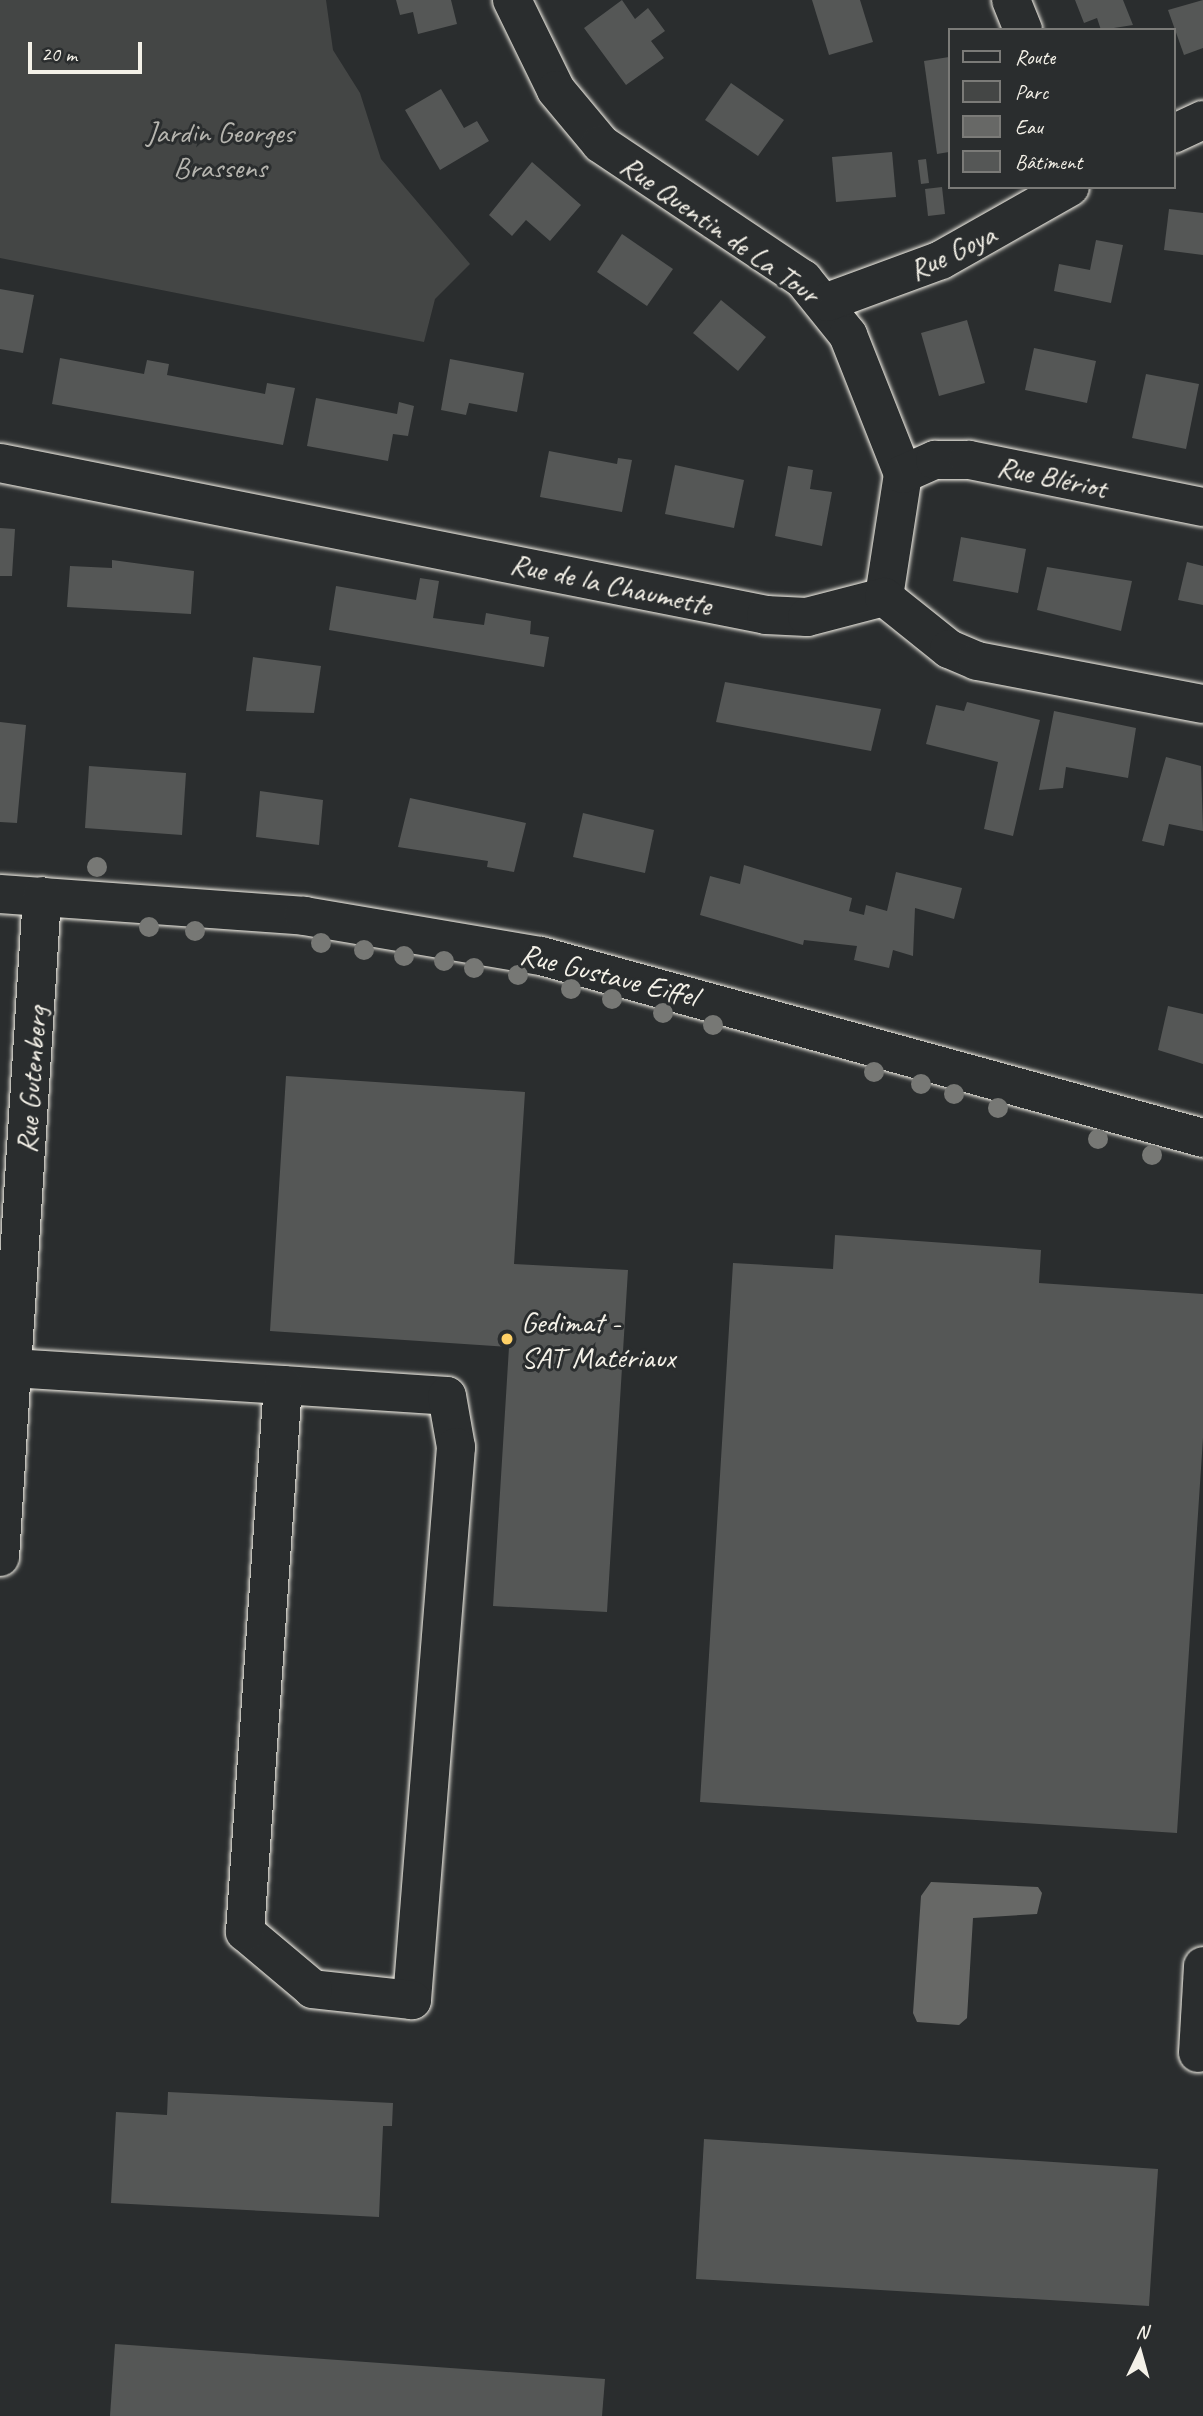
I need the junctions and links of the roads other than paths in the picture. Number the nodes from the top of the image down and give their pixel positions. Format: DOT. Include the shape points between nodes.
graph roads {
  1 [pos="512,0"];
  2 [pos="1010,0"];
  3 [pos="1022,28"];
  4 [pos="1203,120"];
  5 [pos="1175,133"];
  6 [pos="1066,189"];
  7 [pos="827,302"];
  8 [pos="0,463"];
  9 [pos="903,474"];
  10 [pos="1203,507"];
  11 [pos="884,597"];
  12 [pos="1203,704"];
  13 [pos="0,894"];
  14 [pos="42,896"];
  15 [pos="1203,1138"];
  16 [pos="12,1368"];
  17 [pos="283,1385"];
  18 [pos="2,1501"];
  19 [pos="0,1557"];
  20 [pos="1203,1966"];
  21 [pos="1198,2053"];
  1 -- 7 [label="street, Rue Quentin de La Tour" via="542,67 601,144"];
  2 -- 3 [label="street"];
  4 -- 5 [label="street"];
  6 -- 7 [label="street, Rue Goya" via="941,260"];
  7 -- 9 [label="street, Rue Quentin de La Tour" via="862,364"];
  8 -- 11 [label="street, Rue de la Chaumette" via="766,615 807,617"];
  9 -- 10 [label="street, Rue Blériot" via="935,460 969,460"];
  9 -- 11 [label="street, Rue Quentin de La Tour"];
  11 -- 12 [label="street" via="948,649 977,661"];
  13 -- 14 [label="street, Rue Gustave Eiffel"];
  14 -- 15 [label="street, Rue Gustave Eiffel" via="304,916 541,956"];
  14 -- 16 [label="street, Rue Gutenberg"];
  16 -- 17 [label="street"];
  16 -- 18 [label="street, Rue Gutenberg"];
  17 -- 17 [label="street" via="447,1396 456,1447 412,2000 313,1989 244,1932"];
  18 -- 19 [label="street, Rue Gutenberg"];
  20 -- 21 [label="street"];
}
